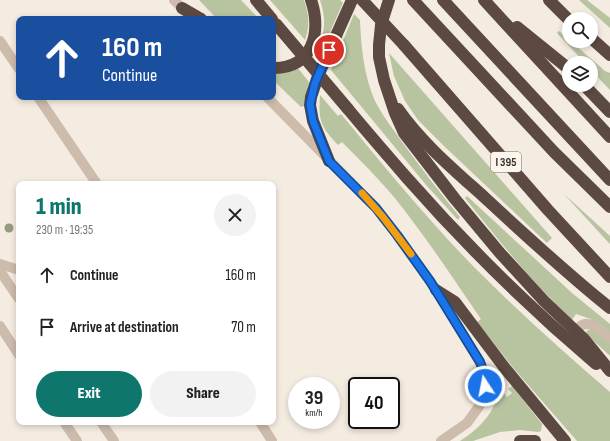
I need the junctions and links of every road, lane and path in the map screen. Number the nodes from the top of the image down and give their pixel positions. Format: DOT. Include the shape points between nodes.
graph roads {
  1 [pos="256,0"];
  2 [pos="311,0"];
  3 [pos="352,0"];
  4 [pos="362,0"];
  5 [pos="389,0"];
  6 [pos="413,0"];
  7 [pos="442,0"];
  8 [pos="549,0"];
  9 [pos="486,2"];
  10 [pos="178,4"];
  11 [pos="562,13"];
  12 [pos="189,16"];
  13 [pos="196,16"];
  14 [pos="270,16"];
  15 [pos="276,23"];
  16 [pos="0,41"];
  17 [pos="598,44"];
  18 [pos="610,55"];
  19 [pos="562,63"];
  20 [pos="16,65"];
  21 [pos="276,68"];
  22 [pos="388,92"];
  23 [pos="591,92"];
  24 [pos="40,100"];
  25 [pos="270,100"];
  26 [pos="610,112"];
  27 [pos="610,137"];
  28 [pos="329,161"];
  29 [pos="610,180"];
  30 [pos="95,181"];
  31 [pos="610,208"];
  32 [pos="0,264"];
  33 [pos="16,269"];
  34 [pos="0,271"];
  35 [pos="610,277"];
  36 [pos="436,290"];
  37 [pos="16,295"];
  38 [pos="610,308"];
  39 [pos="0,326"];
  40 [pos="575,332"];
  41 [pos="610,338"];
  42 [pos="16,350"];
  43 [pos="610,371"];
  44 [pos="610,376"];
  45 [pos="66,425"];
  46 [pos="103,425"];
  47 [pos="262,425"];
  48 [pos="77,441"];
  49 [pos="114,441"];
  50 [pos="272,441"];
  51 [pos="441,441"];
  52 [pos="520,441"];
  53 [pos="535,441"];
  54 [pos="565,441"];
  1 -- 14 [label="highway"];
  2 -- 21 [label="highway" via="316,28 308,50 302,59 294,64"];
  3 -- 28 [label="highway" via="318,76 310,104 313,121"];
  4 -- 35 [label="highway, I 395, bridge"];
  5 -- 22 [label="highway" via="381,25 379,45 381,68"];
  6 -- 31 [label="highway" via="554,152"];
  7 -- 29 [label="highway"];
  8 -- 11 [label="highway"];
  9 -- 19 [label="highway"];
  9 -- 27 [label="highway"];
  10 -- 12 [label="street"];
  10 -- 13 [label="highway"];
  15 -- 44 [label="highway, bridge" via="407,179 538,311"];
  16 -- 20 [label="street"];
  17 -- 18 [label="highway"];
  22 -- 38 [label="highway" via="411,125 442,158 576,281"];
  22 -- 40 [label="highway" via="404,133 428,164 500,253"];
  23 -- 26 [label="highway"];
  24 -- 30 [label="street"];
  25 -- 28 [label="street"];
  28 -- 36 [label="street" via="376,208"];
  32 -- 33 [label="street"];
  34 -- 37 [label="street"];
  36 -- 51 [label="street" via="472,347 486,378 480,405 467,423"];
  36 -- 54 [label="highway" via="455,302"];
  39 -- 42 [label="street"];
  40 -- 41 [label="street" via="583,325 590,324"];
  40 -- 43 [label="highway"];
  45 -- 48 [label="street"];
  46 -- 49 [label="street"];
  47 -- 50 [label="street"];
  52 -- 53 [label="highway"];
}
